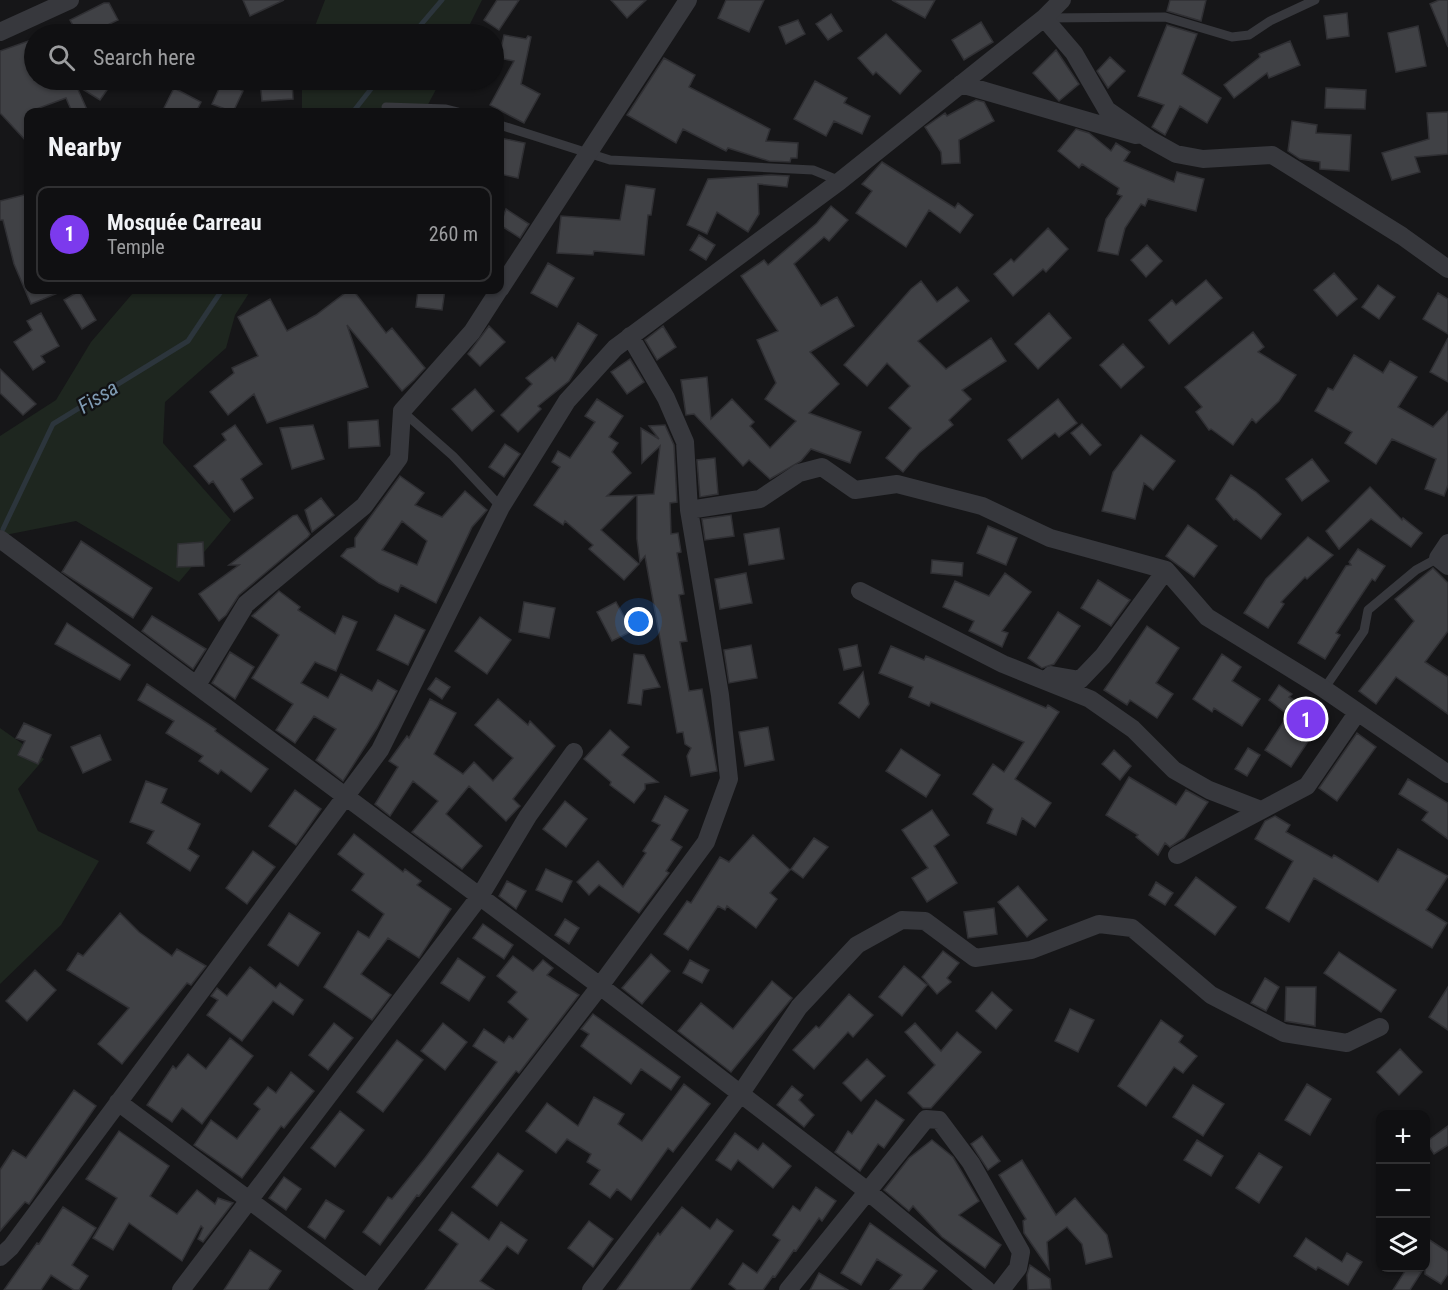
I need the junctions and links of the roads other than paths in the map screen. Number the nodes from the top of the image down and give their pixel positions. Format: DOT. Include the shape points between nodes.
graph roads {
  1 [pos="70,0"];
  2 [pos="688,0"];
  3 [pos="1062,0"];
  4 [pos="1315,0"];
  5 [pos="1044,18"];
  6 [pos="0,32"];
  7 [pos="961,84"];
  8 [pos="386,107"];
  9 [pos="416,108"];
  10 [pos="504,126"];
  11 [pos="1149,139"];
  12 [pos="588,153"];
  13 [pos="840,181"];
  14 [pos="1448,269"];
  15 [pos="504,281"];
  16 [pos="496,294"];
  17 [pos="630,336"];
  18 [pos="402,411"];
  19 [pos="501,507"];
  20 [pos="688,510"];
  21 [pos="0,538"];
  22 [pos="1448,543"];
  23 [pos="1443,562"];
  24 [pos="1166,570"];
  25 [pos="860,591"];
  26 [pos="1018,670"];
  27 [pos="197,685"];
  28 [pos="1324,689"];
  29 [pos="1357,713"];
  30 [pos="574,752"];
  31 [pos="1448,774"];
  32 [pos="345,797"];
  33 [pos="1258,809"];
  34 [pos="1177,855"];
  35 [pos="480,896"];
  36 [pos="600,986"];
  37 [pos="1380,1027"];
  38 [pos="740,1095"];
  39 [pos="118,1102"];
  40 [pos="866,1191"];
  41 [pos="249,1200"];
  42 [pos="0,1257"];
  43 [pos="982,1289"];
  44 [pos="181,1290"];
  45 [pos="367,1290"];
  46 [pos="591,1290"];
  47 [pos="788,1290"];
  48 [pos="1001,1290"];
  1 -- 6 [label="street"];
  2 -- 12 [label="street"];
  3 -- 5 [label="street"];
  4 -- 5 [label="lane" via="1249,35 1232,37 1165,17"];
  5 -- 7 [label="street"];
  5 -- 11 [label="street" via="1074,53 1107,110"];
  7 -- 11 [label="street"];
  7 -- 13 [label="street"];
  8 -- 9 [label="lane"];
  10 -- 12 [label="lane"];
  11 -- 14 [label="street" via="1176,154 1203,159 1272,155"];
  12 -- 13 [label="lane" via="610,160 813,170"];
  12 -- 15 [label="street"];
  13 -- 17 [label="street"];
  16 -- 18 [label="street" via="472,332"];
  17 -- 19 [label="street" via="567,401"];
  17 -- 20 [label="street" via="666,398 685,442"];
  18 -- 19 [label="lane" via="453,456"];
  18 -- 27 [label="street" via="399,458 364,506 246,604"];
  19 -- 32 [label="street" via="380,750"];
  20 -- 24 [label="street" via="760,499 799,473 822,467 855,490 897,484 919,489 982,506 1050,538"];
  20 -- 36 [label="street" via="720,694 729,779 706,842"];
  21 -- 27 [label="street"];
  22 -- 23 [label="street"];
  23 -- 28 [label="lane" via="1416,570 1368,610 1364,631"];
  24 -- 26 [label="street" via="1103,656 1080,680"];
  24 -- 28 [label="street" via="1207,617"];
  25 -- 26 [label="street"];
  26 -- 33 [label="street" via="1090,699 1133,729 1174,770 1209,790"];
  27 -- 32 [label="street"];
  28 -- 29 [label="street"];
  29 -- 31 [label="street"];
  29 -- 33 [label="street" via="1307,786"];
  30 -- 35 [label="street" via="528,816"];
  32 -- 35 [label="street"];
  32 -- 39 [label="street"];
  33 -- 34 [label="street"];
  35 -- 36 [label="street"];
  35 -- 41 [label="street"];
  36 -- 38 [label="street"];
  36 -- 45 [label="street"];
  37 -- 38 [label="street" via="1347,1043 1284,1033 1211,995 1132,928 1099,924 1031,950 975,958 925,921 903,920 857,945 799,1007"];
  38 -- 40 [label="street"];
  38 -- 46 [label="street"];
  39 -- 41 [label="street"];
  39 -- 42 [label="street"];
  40 -- 43 [label="street"];
  40 -- 47 [label="street"];
  40 -- 48 [label="street" via="926,1119 939,1120 971,1163 1022,1252 1018,1268"];
  41 -- 44 [label="street"];
  41 -- 45 [label="street"];
}
